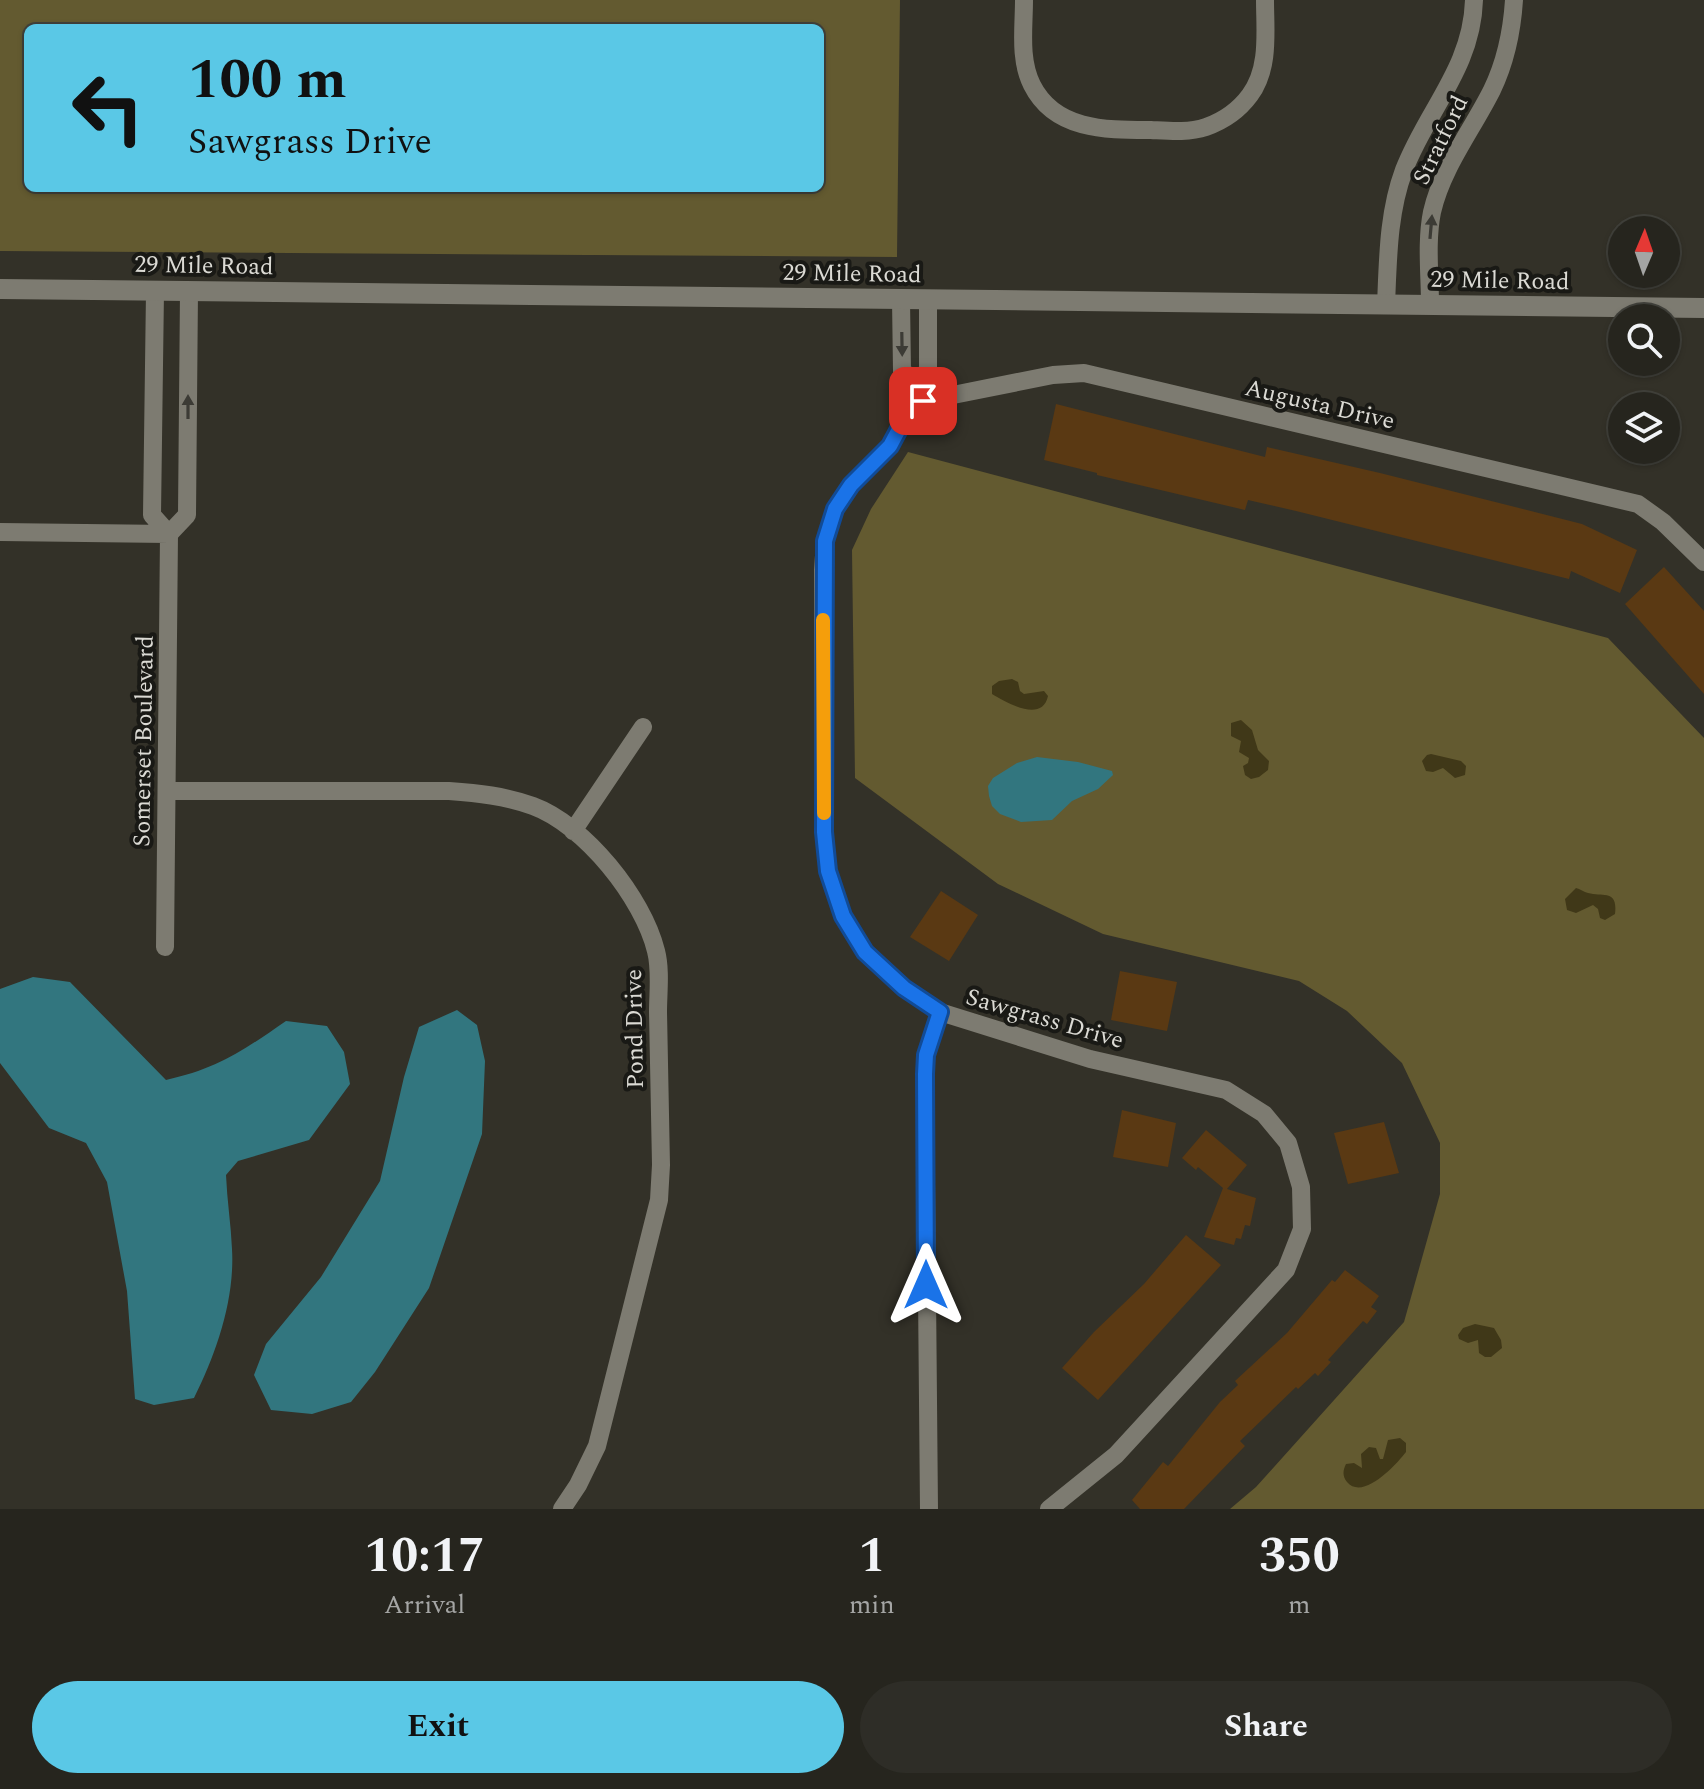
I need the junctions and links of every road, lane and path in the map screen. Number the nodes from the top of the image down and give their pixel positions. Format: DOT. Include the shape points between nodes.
graph roads {
  1 [pos="1024,0"];
  2 [pos="1265,0"];
  3 [pos="1474,0"];
  4 [pos="1514,0"];
  5 [pos="0,289"];
  6 [pos="155,291"];
  7 [pos="189,291"];
  8 [pos="901,299"];
  9 [pos="928,299"];
  10 [pos="1386,305"];
  11 [pos="1430,305"];
  12 [pos="1704,308"];
  13 [pos="917,382"];
  14 [pos="923,401"];
  15 [pos="153,446"];
  16 [pos="187,446"];
  17 [pos="0,532"];
  18 [pos="169,534"];
  19 [pos="1704,562"];
  20 [pos="643,727"];
  21 [pos="167,791"];
  22 [pos="573,831"];
  23 [pos="165,947"];
  24 [pos="940,1012"];
  25 [pos="562,1509"];
  26 [pos="929,1509"];
  27 [pos="1049,1509"];
  1 -- 2 [label="street" via="1023,52 1033,87 1057,113 1090,128 1190,131 1221,120 1250,95 1264,58"];
  3 -- 10 [label="street, Stratford" via="1460,66 1411,154 1397,191 1389,232"];
  11 -- 4 [label="street, Stratford, one-way" via="1432,213 1502,67"];
  5 -- 6 [label="street, 29 Mile Road"];
  6 -- 7 [label="street, 29 Mile Road"];
  6 -- 15 [label="street, Somerset Boulevard"];
  7 -- 8 [label="street, 29 Mile Road"];
  16 -- 7 [label="street, Somerset Boulevard, one-way"];
  8 -- 9 [label="street, 29 Mile Road"];
  8 -- 13 [label="street, one-way" via="902,371"];
  9 -- 10 [label="street, 29 Mile Road"];
  9 -- 13 [label="street" via="928,370"];
  10 -- 11 [label="street, 29 Mile Road"];
  11 -- 12 [label="street, 29 Mile Road"];
  13 -- 14 [label="street"];
  14 -- 19 [label="street, Augusta Drive" via="1084,373 1638,504"];
  14 -- 24 [label="street, Sawgrass Drive" via="906,416 890,446 851,485 835,509 825,541 824,832 828,871 843,916 865,952"];
  15 -- 16 [label="street"];
  15 -- 18 [label="street, Somerset Boulevard" via="152,515"];
  16 -- 18 [label="street, Somerset Boulevard" via="187,515"];
  17 -- 18 [label="street"];
  18 -- 21 [label="street, Somerset Boulevard"];
  20 -- 22 [label="street"];
  21 -- 22 [label="street, Pond Drive" via="493,794 536,807"];
  21 -- 23 [label="street, Somerset Boulevard"];
  22 -- 25 [label="street, Pond Drive" via="624,885 657,953 661,1165 659,1200 597,1446"];
  24 -- 26 [label="street" via="925,1074"];
  24 -- 27 [label="street, Sawgrass Drive" via="1090,1059 1226,1090 1264,1114 1288,1143 1301,1187 1302,1229 1286,1270 1116,1455"];
}
